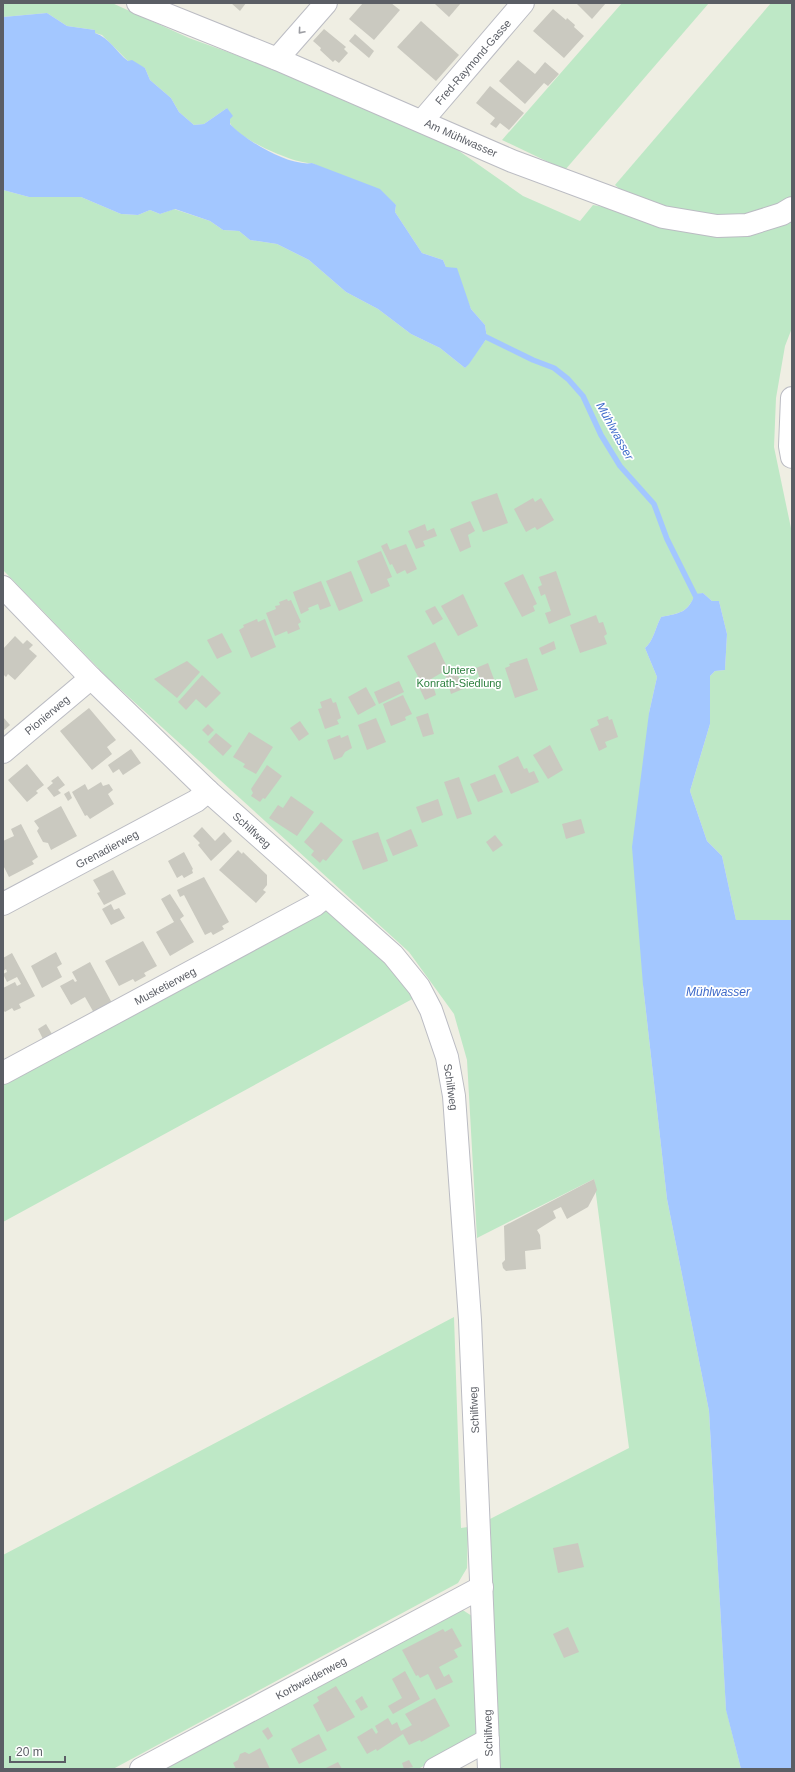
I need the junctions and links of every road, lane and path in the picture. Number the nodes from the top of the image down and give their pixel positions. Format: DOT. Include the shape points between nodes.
graph roads {
  1 [pos="138,3"];
  2 [pos="326,3"];
  3 [pos="523,3"];
  4 [pos="277,59"];
  5 [pos="422,121"];
  6 [pos="792,208"];
  7 [pos="792,398"];
  8 [pos="792,457"];
  9 [pos="3,587"];
  10 [pos="91,678"];
  11 [pos="3,752"];
  12 [pos="208,791"];
  13 [pos="326,896"];
  14 [pos="3,904"];
  15 [pos="3,1073"];
  16 [pos="482,1587"];
  17 [pos="488,1740"];
  18 [pos="141,1769"];
  19 [pos="434,1769"];
  20 [pos="489,1769"];
  1 -- 4 [label="street, Am Mühlwasser"];
  2 -- 4 [label="street, one-way"];
  3 -- 5 [label="street, Fred-Raymond-Gasse"];
  4 -- 5 [label="street, Am Mühlwasser"];
  5 -- 6 [label="street, Am Mühlwasser" via="512,161 664,216 717,226 747,225 782,214"];
  7 -- 8 [label="street"];
  9 -- 10 [label="street, Schilfweg"];
  10 -- 11 [label="street, Pionierweg"];
  10 -- 12 [label="street, Schilfweg"];
  12 -- 13 [label="street, Schilfweg"];
  12 -- 14 [label="street, Grenadierweg" via="196,801"];
  13 -- 15 [label="street, Musketierweg" via="315,905"];
  13 -- 16 [label="street, Schilfweg" via="393,955 419,987 431,1010 447,1057 456,1127 468,1304"];
  16 -- 17 [label="street, Schilfweg"];
  16 -- 18 [label="street, Korbweidenweg"];
  17 -- 19 [label="street"];
  17 -- 20 [label="street, Schilfweg"];
}
